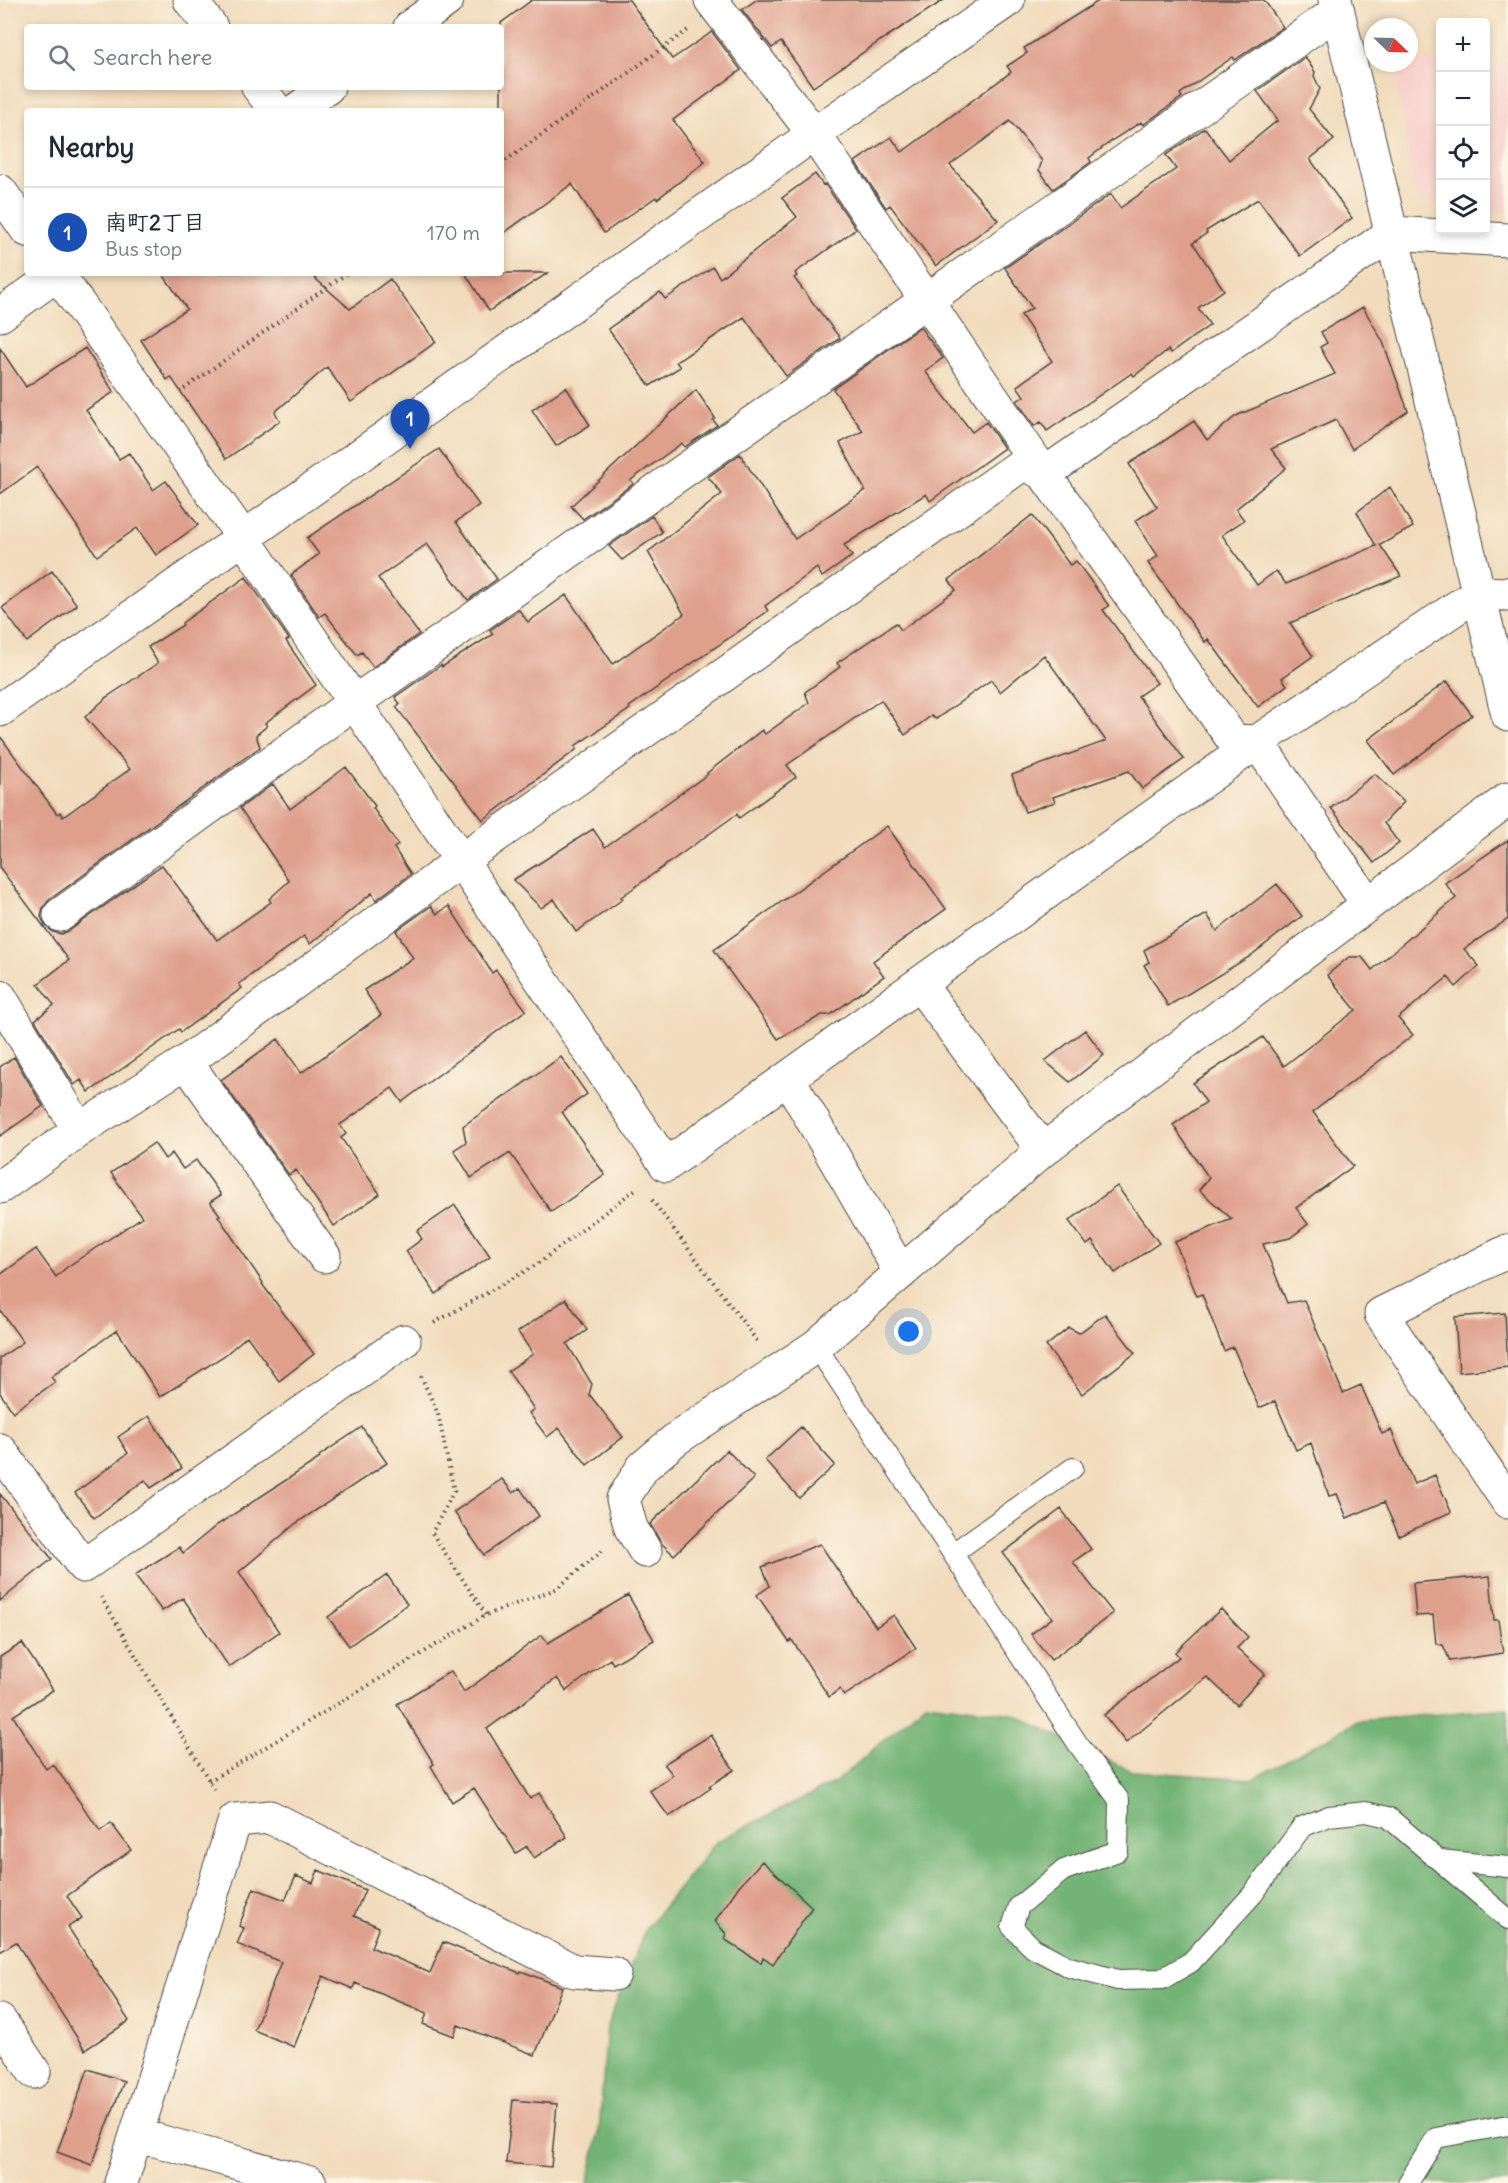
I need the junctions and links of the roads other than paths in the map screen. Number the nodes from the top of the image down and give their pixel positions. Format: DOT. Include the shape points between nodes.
graph roads {
  1 [pos="190,0"];
  2 [pos="447,0"];
  3 [pos="1008,0"];
  4 [pos="715,4"];
  5 [pos="1337,6"];
  6 [pos="209,24"];
  7 [pos="414,24"];
  8 [pos="260,90"];
  9 [pos="324,90"];
  10 [pos="275,108"];
  11 [pos="299,108"];
  12 [pos="814,134"];
  13 [pos="0,191"];
  14 [pos="24,226"];
  15 [pos="1392,233"];
  16 [pos="1508,240"];
  17 [pos="54,276"];
  18 [pos="60,276"];
  19 [pos="926,300"];
  20 [pos="0,315"];
  21 [pos="1044,474"];
  22 [pos="243,536"];
  23 [pos="1493,593"];
  24 [pos="355,702"];
  25 [pos="0,710"];
  26 [pos="1508,715"];
  27 [pos="1257,742"];
  28 [pos="1508,799"];
  29 [pos="462,860"];
  30 [pos="1368,904"];
  31 [pos="60,915"];
  32 [pos="920,985"];
  33 [pos="0,997"];
  34 [pos="186,1062"];
  35 [pos="788,1078"];
  36 [pos="79,1130"];
  37 [pos="1044,1150"];
  38 [pos="0,1187"];
  39 [pos="1508,1251"];
  40 [pos="324,1256"];
  41 [pos="901,1273"];
  42 [pos="404,1341"];
  43 [pos="816,1346"];
  44 [pos="0,1450"];
  45 [pos="1073,1468"];
  46 [pos="1508,1502"];
  47 [pos="638,1540"];
  48 [pos="953,1553"];
  49 [pos="1440,1860"];
  50 [pos="1508,1867"];
  51 [pos="1508,1919"];
  52 [pos="614,1974"];
  53 [pos="0,2021"];
  54 [pos="34,2072"];
  55 [pos="1508,2125"];
  56 [pos="137,2136"];
  57 [pos="121,2183"];
  58 [pos="310,2183"];
  59 [pos="1408,2183"];
  1 -- 6 [label="street"];
  2 -- 7 [label="street"];
  3 -- 12 [label="street"];
  4 -- 12 [label="street"];
  5 -- 15 [label="street"];
  5 -- 19 [label="street"];
  8 -- 10 [label="street"];
  9 -- 11 [label="street"];
  12 -- 19 [label="street"];
  12 -- 22 [label="street"];
  13 -- 14 [label="street"];
  15 -- 16 [label="street"];
  15 -- 21 [label="street"];
  15 -- 23 [label="street"];
  17 -- 20 [label="street"];
  18 -- 22 [label="street"];
  19 -- 21 [label="street"];
  19 -- 24 [label="street"];
  21 -- 27 [label="street" via="1234,741"];
  21 -- 29 [label="street" via="1024,463"];
  22 -- 24 [label="street"];
  22 -- 25 [label="street"];
  23 -- 26 [label="street"];
  23 -- 27 [label="street"];
  24 -- 29 [label="street"];
  24 -- 31 [label="street"];
  27 -- 30 [label="street"];
  27 -- 32 [label="street"];
  28 -- 30 [label="street"];
  29 -- 34 [label="street"];
  29 -- 35 [label="street" via="666,1165"];
  30 -- 37 [label="street"];
  32 -- 35 [label="street"];
  32 -- 37 [label="street"];
  33 -- 36 [label="street"];
  34 -- 36 [label="street"];
  34 -- 40 [label="street"];
  35 -- 41 [label="street"];
  36 -- 38 [label="street"];
  37 -- 41 [label="street"];
  39 -- 46 [label="street" via="1382,1314"];
  41 -- 43 [label="street"];
  42 -- 44 [label="street" via="83,1566"];
  43 -- 47 [label="street" via="676,1439 643,1467 623,1499"];
  43 -- 48 [label="lane"];
  45 -- 48 [label="lane"];
  48 -- 49 [label="lane" via="1119,1800 1118,1851 1064,1870 1019,1906 1012,1927 1034,1948 1069,1967 1118,1980 1162,1979 1191,1962 1262,1882 1302,1827 1329,1816 1366,1812 1388,1817"];
  49 -- 50 [label="lane"];
  49 -- 51 [label="lane"];
  52 -- 56 [label="street" via="574,1971 270,1817 235,1820"];
  53 -- 54 [label="street"];
  55 -- 59 [label="lane" via="1436,2138"];
  56 -- 57 [label="street"];
  56 -- 58 [label="street"];
}
